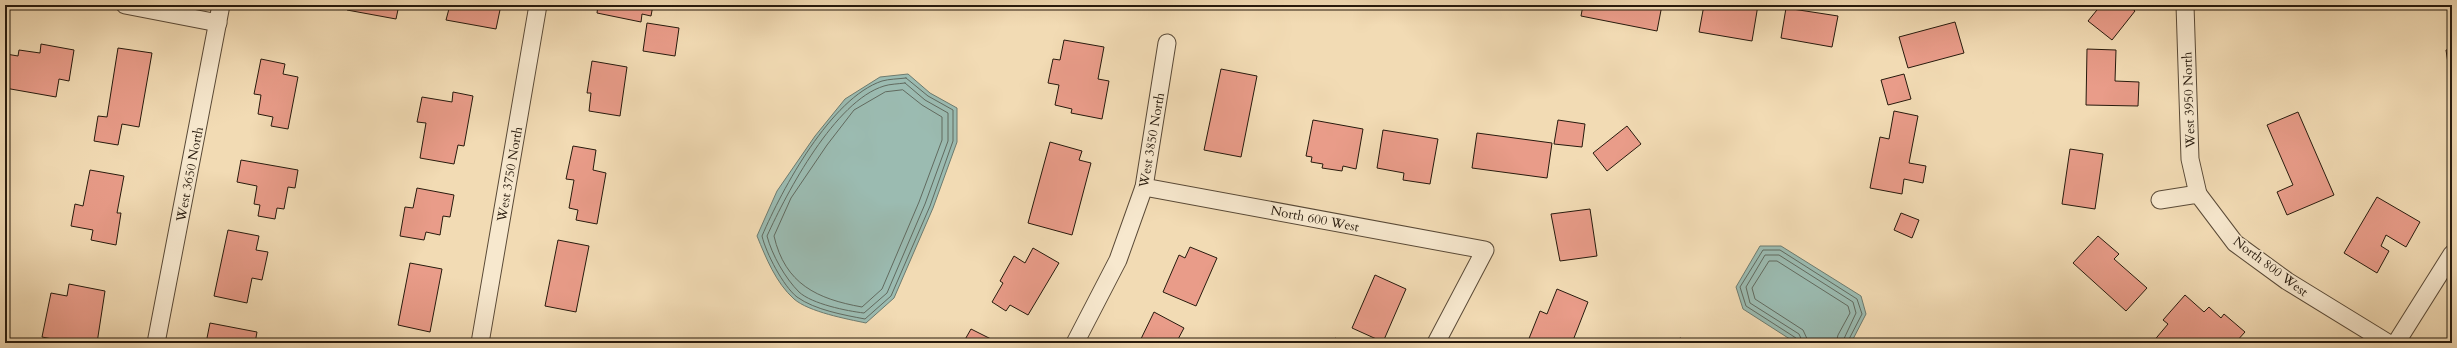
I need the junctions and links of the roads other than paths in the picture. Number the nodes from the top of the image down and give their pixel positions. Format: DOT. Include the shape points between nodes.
graph roads {
  1 [pos="125,5"];
  2 [pos="221,5"];
  3 [pos="538,5"];
  4 [pos="2185,5"];
  5 [pos="218,23"];
  6 [pos="1167,43"];
  7 [pos="1144,187"];
  8 [pos="2198,194"];
  9 [pos="2160,200"];
  10 [pos="2452,254"];
  11 [pos="156,343"];
  12 [pos="480,343"];
  13 [pos="1075,343"];
  14 [pos="1436,343"];
  15 [pos="2388,343"];
  16 [pos="2396,343"];
  1 -- 5 [label="street"];
  2 -- 5 [label="street, West 3650 North"];
  3 -- 12 [label="street, West 3750 North"];
  4 -- 8 [label="street, West 3950 North" via="2190,159"];
  5 -- 11 [label="street, West 3650 North"];
  6 -- 7 [label="street, West 3850 North"];
  7 -- 13 [label="street, West 3850 North" via="1118,260"];
  7 -- 14 [label="street, North 600 West" via="1485,250"];
  8 -- 9 [label="street"];
  8 -- 15 [label="street, North 800 West" via="2235,243 2287,281"];
  10 -- 16 [label="street"];
}
